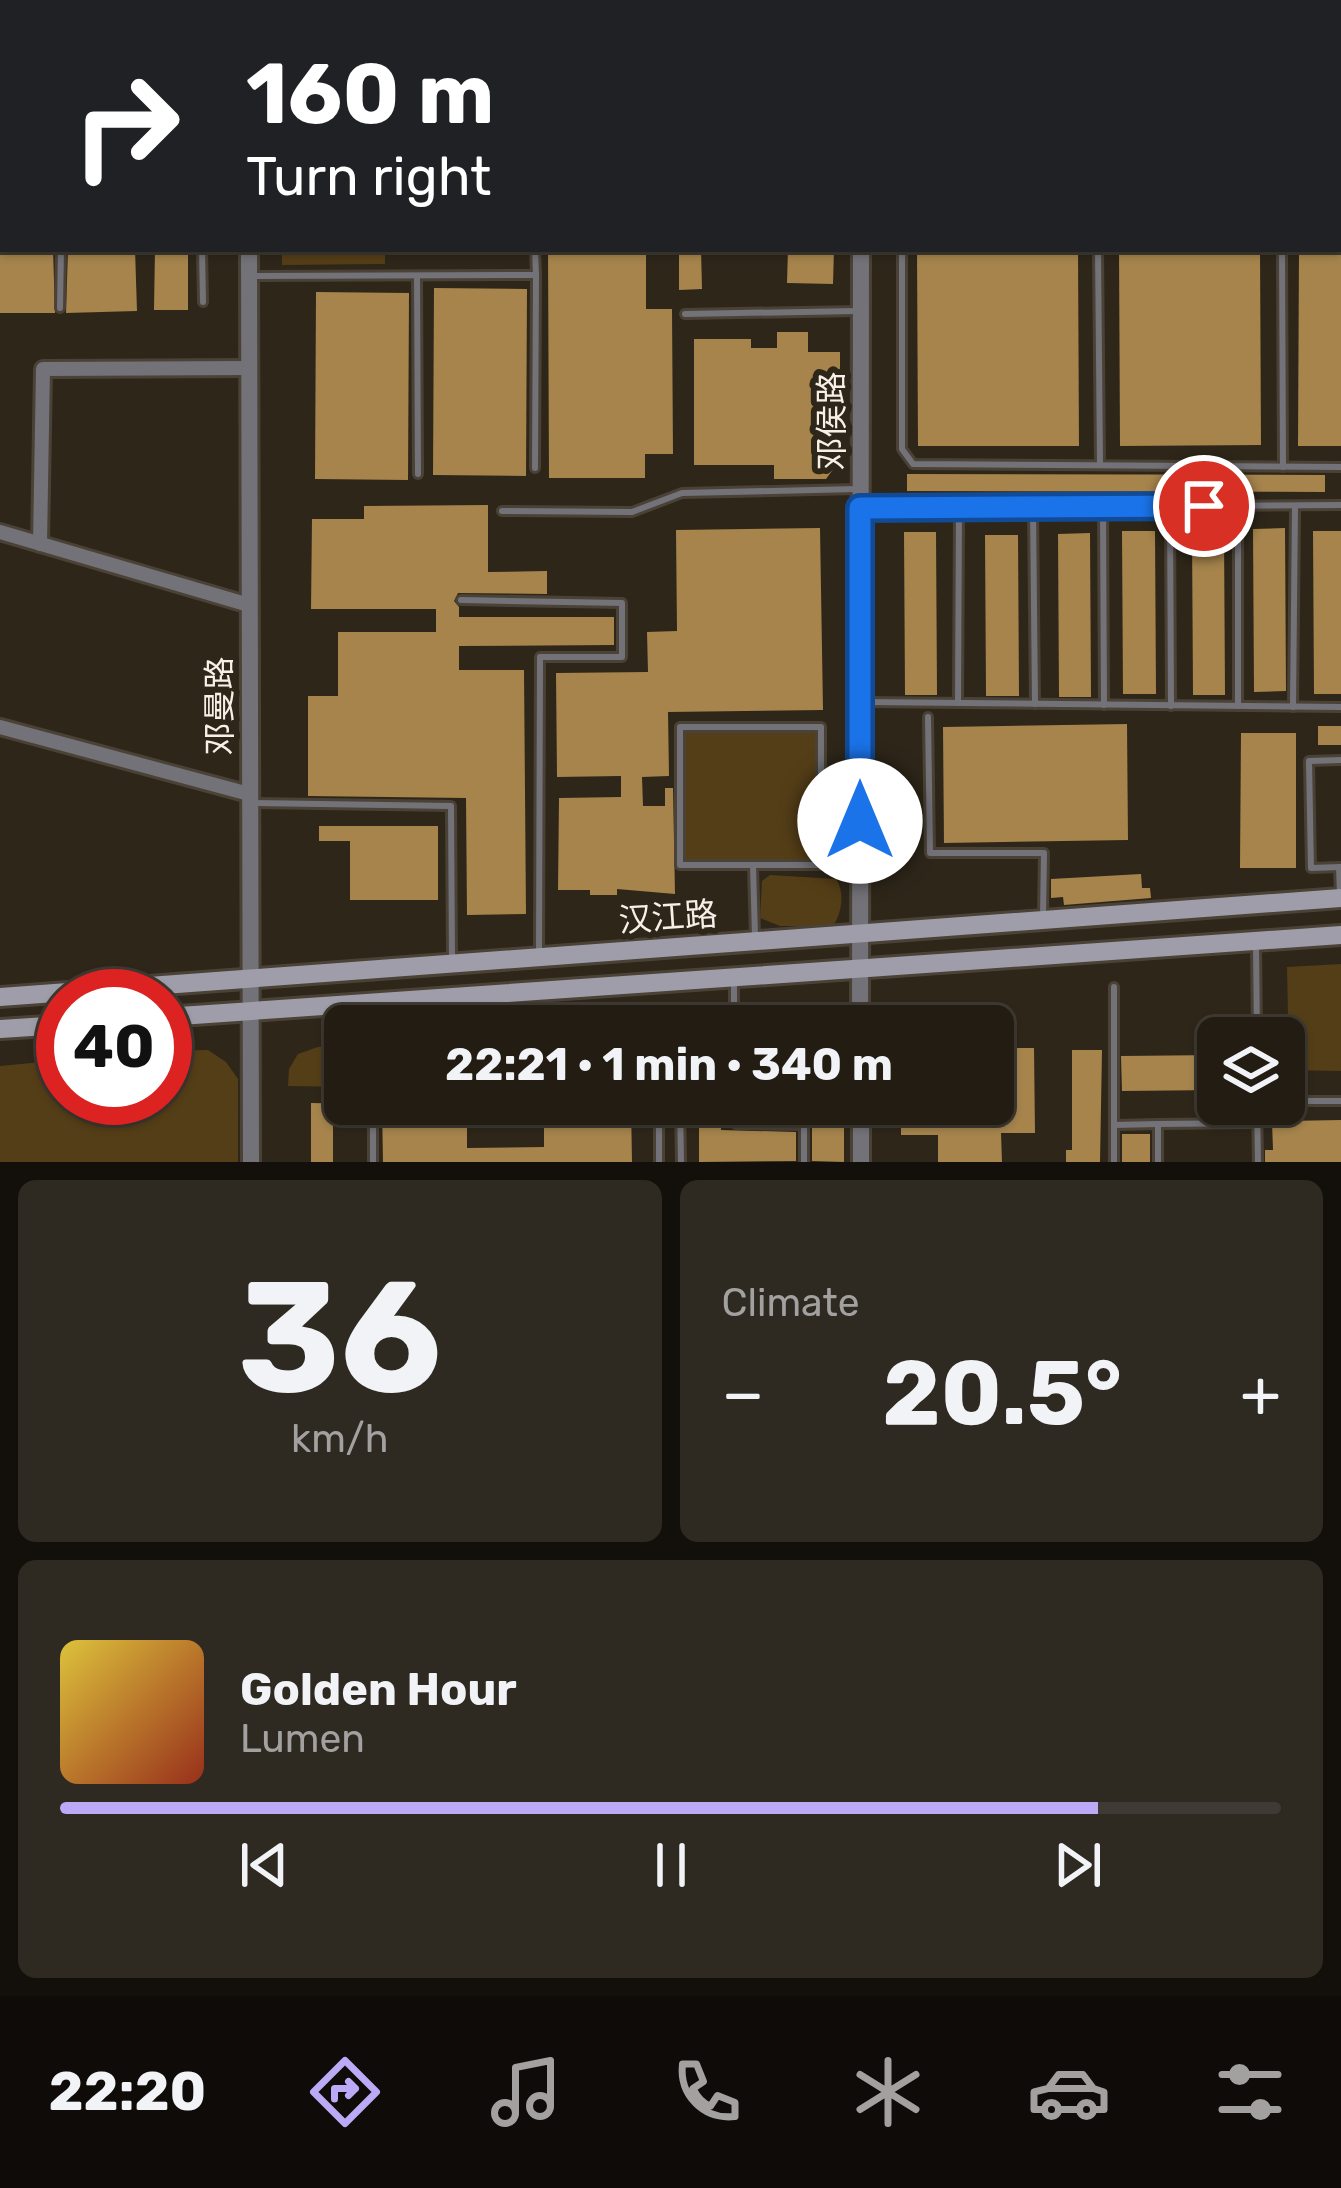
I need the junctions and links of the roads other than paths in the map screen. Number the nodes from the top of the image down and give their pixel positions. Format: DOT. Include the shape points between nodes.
graph roads {
  1 [pos="61,252"];
  2 [pos="202,252"];
  3 [pos="249,252"];
  4 [pos="535,252"];
  5 [pos="861,252"];
  6 [pos="902,252"];
  7 [pos="1098,252"];
  8 [pos="1282,252"];
  9 [pos="536,275"];
  10 [pos="249,276"];
  11 [pos="417,276"];
  12 [pos="203,302"];
  13 [pos="60,308"];
  14 [pos="861,310"];
  15 [pos="685,314"];
  16 [pos="249,368"];
  17 [pos="1100,465"];
  18 [pos="1283,467"];
  19 [pos="1341,467"];
  20 [pos="535,468"];
  21 [pos="418,473"];
  22 [pos="860,499"];
  23 [pos="1295,505"];
  24 [pos="1341,505"];
  25 [pos="1103,506"];
  26 [pos="1170,506"];
  27 [pos="1238,506"];
  28 [pos="959,507"];
  29 [pos="1034,507"];
  30 [pos="502,511"];
  31 [pos="0,532"];
  32 [pos="40,544"];
  33 [pos="461,600"];
  34 [pos="249,605"];
  35 [pos="860,702"];
  36 [pos="958,704"];
  37 [pos="1035,704"];
  38 [pos="1104,705"];
  39 [pos="1171,706"];
  40 [pos="1238,706"];
  41 [pos="1294,707"];
  42 [pos="1341,707"];
  43 [pos="928,717"];
  44 [pos="0,727"];
  45 [pos="1341,760"];
  46 [pos="249,798"];
  47 [pos="753,866"];
  48 [pos="1340,867"];
  49 [pos="1341,898"];
  50 [pos="1043,920"];
  51 [pos="860,933"];
  52 [pos="1341,935"];
  53 [pos="754,941"];
  54 [pos="1256,941"];
  55 [pos="539,957"];
  56 [pos="452,963"];
  57 [pos="860,968"];
  58 [pos="734,977"];
  59 [pos="249,979"];
  60 [pos="1114,987"];
  61 [pos="489,994"];
  62 [pos="0,997"];
  63 [pos="489,1005"];
  64 [pos="734,1005"];
  65 [pos="860,1005"];
  66 [pos="249,1012"];
  67 [pos="192,1016"];
  68 [pos="1257,1017"];
  69 [pos="36,1027"];
  70 [pos="0,1029"];
  71 [pos="1305,1101"];
  72 [pos="1341,1101"];
  73 [pos="1158,1124"];
  74 [pos="1197,1124"];
  75 [pos="373,1125"];
  76 [pos="658,1125"];
  77 [pos="680,1125"];
  78 [pos="804,1125"];
  79 [pos="861,1125"];
  80 [pos="1114,1125"];
  81 [pos="1257,1125"];
  82 [pos="251,1162"];
  83 [pos="373,1162"];
  84 [pos="658,1162"];
  85 [pos="681,1162"];
  86 [pos="804,1162"];
  87 [pos="861,1162"];
  88 [pos="1114,1162"];
  89 [pos="1158,1162"];
  90 [pos="1258,1162"];
  1 -- 13 [label="lane"];
  2 -- 12 [label="lane"];
  3 -- 10 [label="street, 邓曼路"];
  4 -- 9 [label="lane"];
  5 -- 14 [label="street, 邓侯路"];
  6 -- 17 [label="lane" via="902,449 913,464"];
  7 -- 17 [label="lane"];
  8 -- 18 [label="lane"];
  9 -- 11 [label="lane"];
  9 -- 20 [label="lane"];
  10 -- 11 [label="lane"];
  10 -- 16 [label="street, 邓曼路"];
  11 -- 21 [label="lane"];
  14 -- 15 [label="lane"];
  14 -- 22 [label="street, 邓侯路"];
  16 -- 32 [label="street" via="43,369"];
  16 -- 34 [label="street, 邓曼路"];
  17 -- 18 [label="lane"];
  18 -- 19 [label="lane"];
  22 -- 28 [label="lane"];
  22 -- 30 [label="lane" via="682,493 632,512"];
  22 -- 35 [label="street, 邓侯路"];
  23 -- 24 [label="lane"];
  23 -- 27 [label="lane"];
  23 -- 41 [label="lane"];
  25 -- 26 [label="lane"];
  25 -- 29 [label="lane"];
  25 -- 38 [label="lane"];
  26 -- 27 [label="lane"];
  26 -- 39 [label="lane"];
  27 -- 40 [label="lane"];
  28 -- 29 [label="lane"];
  28 -- 36 [label="lane"];
  29 -- 37 [label="lane"];
  31 -- 32 [label="street"];
  32 -- 34 [label="street"];
  33 -- 55 [label="lane" via="622,602 622,657 540,657"];
  34 -- 46 [label="street, 邓曼路"];
  35 -- 36 [label="lane"];
  35 -- 51 [label="street, 邓侯路"];
  36 -- 37 [label="lane"];
  37 -- 38 [label="lane"];
  38 -- 39 [label="lane"];
  39 -- 40 [label="lane"];
  40 -- 41 [label="lane"];
  41 -- 42 [label="lane"];
  43 -- 50 [label="lane" via="930,853 1043,853"];
  44 -- 46 [label="street"];
  45 -- 48 [label="lane" via="1309,761 1311,868"];
  46 -- 56 [label="lane" via="451,806"];
  46 -- 59 [label="street, 邓曼路"];
  47 -- 47 [label="lane" via="821,866 821,728 680,728 680,866"];
  47 -- 53 [label="lane"];
  48 -- 49 [label="lane"];
  49 -- 50 [label="main road, 汉江路"];
  50 -- 51 [label="main road, 汉江路"];
  51 -- 53 [label="main road, 汉江路"];
  51 -- 57 [label="street, 邓侯路"];
  52 -- 54 [label="main road, 汉江路"];
  53 -- 55 [label="main road, 汉江路"];
  54 -- 57 [label="main road, 汉江路"];
  54 -- 68 [label="lane"];
  55 -- 56 [label="main road, 汉江路"];
  56 -- 59 [label="main road, 汉江路"];
  57 -- 58 [label="main road, 汉江路"];
  57 -- 65 [label="street, 邓侯路"];
  58 -- 61 [label="main road, 汉江路"];
  58 -- 64 [label="lane"];
  59 -- 62 [label="main road, 汉江路"];
  59 -- 66 [label="street, 邓曼路"];
  60 -- 80 [label="lane"];
  61 -- 63 [label="lane"];
  61 -- 66 [label="main road, 汉江路"];
  66 -- 67 [label="main road, 汉江路"];
  66 -- 82 [label="street, 邓曼路"];
  69 -- 70 [label="main road"];
  71 -- 72 [label="lane"];
  73 -- 74 [label="lane"];
  73 -- 80 [label="lane"];
  73 -- 89 [label="lane"];
  75 -- 83 [label="lane"];
  76 -- 84 [label="lane"];
  77 -- 85 [label="lane"];
  78 -- 86 [label="lane"];
  79 -- 87 [label="street"];
  80 -- 88 [label="lane"];
  81 -- 90 [label="lane"];
}
